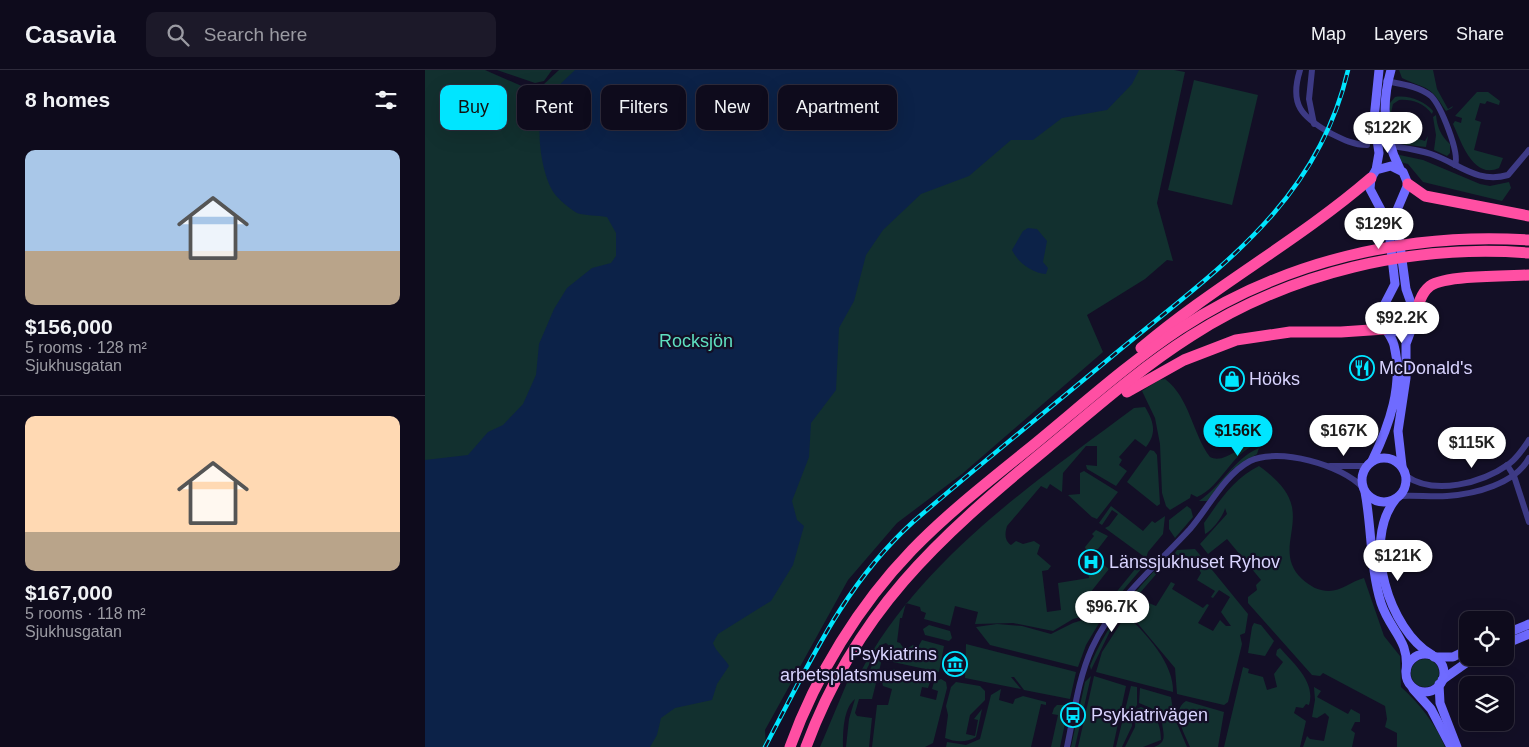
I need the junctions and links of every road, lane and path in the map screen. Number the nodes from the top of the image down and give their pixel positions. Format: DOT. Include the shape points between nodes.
graph roads {
  1 [pos="1300,70"];
  2 [pos="1313,70"];
  3 [pos="1391,70"];
  4 [pos="1378,74"];
  5 [pos="1388,82"];
  6 [pos="1315,125"];
  7 [pos="1367,145"];
  8 [pos="1393,146"];
  9 [pos="1529,150"];
  10 [pos="1455,166"];
  11 [pos="1400,169"];
  12 [pos="1373,174"];
  13 [pos="1408,184"];
  14 [pos="1529,216"];
  15 [pos="1392,223"];
  16 [pos="1529,240"];
  17 [pos="1529,253"];
  18 [pos="1399,274"];
  19 [pos="1529,276"];
  20 [pos="1416,317"];
  21 [pos="1411,328"];
  22 [pos="1386,330"];
  23 [pos="1105,385"];
  24 [pos="1082,420"];
  25 [pos="1529,440"];
  26 [pos="1529,458"];
  27 [pos="1369,464"];
  28 [pos="1507,465"];
  29 [pos="1323,466"];
  30 [pos="1402,466"];
  31 [pos="1406,476"];
  32 [pos="1514,476"];
  33 [pos="1364,490"];
  34 [pos="1397,498"];
  35 [pos="1529,522"];
  36 [pos="1529,624"];
  37 [pos="1514,630"];
  38 [pos="1529,634"];
  39 [pos="1514,640"];
  40 [pos="1459,654"];
  41 [pos="1433,656"];
  42 [pos="1462,666"];
  43 [pos="1406,671"];
  44 [pos="1441,682"];
  45 [pos="1410,684"];
  46 [pos="791,747"];
  47 [pos="806,747"];
  48 [pos="1067,747"];
  49 [pos="1451,747"];
  50 [pos="1457,747"];
  1 -- 6 [label="street" via="1298,104 1307,120"];
  2 -- 6 [label="street" via="1309,99"];
  3 -- 5 [label="street"];
  4 -- 5 [label="street"];
  4 -- 12 [label="street" via="1374,119 1379,159"];
  5 -- 10 [label="street" via="1413,87 1432,97 1455,148"];
  5 -- 11 [label="street" via="1387,139"];
  6 -- 7 [label="street" via="1349,142"];
  8 -- 10 [label="street" via="1431,154"];
  9 -- 10 [label="street" via="1512,172 1498,178 1480,177"];
  11 -- 12 [label="street" via="1387,166"];
  11 -- 13 [label="street"];
  12 -- 15 [label="street" via="1372,194"];
  12 -- 23 [label="highway" via="1309,227 1160,332"];
  13 -- 14 [label="highway" via="1425,196"];
  13 -- 15 [label="street"];
  15 -- 18 [label="street"];
  16 -- 23 [label="highway" via="1465,238 1425,241 1348,255 1294,271 1196,318"];
  17 -- 24 [label="highway" via="1476,251 1417,255 1365,264 1296,285 1241,308 1193,336 1154,362"];
  18 -- 20 [label="street"];
  18 -- 22 [label="street" via="1379,315"];
  19 -- 20 [label="highway" via="1454,279 1435,283 1423,294"];
  20 -- 21 [label="street"];
  21 -- 22 [label="street" via="1400,332"];
  21 -- 30 [label="street" via="1406,344 1406,378 1398,431"];
  22 -- 24 [label="highway" via="1283,332 1224,344 1168,368"];
  22 -- 27 [label="street" via="1395,350 1396,382 1389,422"];
  23 -- 46 [label="highway" via="957,508 894,570 861,613 827,667"];
  24 -- 47 [label="highway" via="969,513 906,577 872,620 840,672"];
  25 -- 28 [label="street"];
  26 -- 32 [label="street"];
  27 -- 29 [label="street" via="1349,468"];
  27 -- 30 [label="street" via="1388,458"];
  27 -- 33 [label="street" via="1361,481"];
  28 -- 31 [label="street" via="1490,474 1450,486 1423,485"];
  28 -- 32 [label="street"];
  29 -- 33 [label="street" via="1347,476"];
  29 -- 48 [label="street" via="1290,456 1268,456 1250,461 1231,476 1194,524 1128,593 1107,620 1084,671"];
  30 -- 31 [label="street"];
  31 -- 34 [label="street" via="1406,483"];
  32 -- 34 [label="street" via="1457,494"];
  32 -- 35 [label="street"];
  33 -- 34 [label="street" via="1378,502"];
  33 -- 43 [label="street" via="1379,595 1386,616 1407,652"];
  34 -- 41 [label="street" via="1388,510 1381,545 1389,596 1410,638"];
  36 -- 37 [label="street"];
  38 -- 39 [label="street"];
  40 -- 41 [label="street" via="1453,657"];
  41 -- 43 [label="street" via="1417,655 1409,662"];
  41 -- 44 [label="street" via="1442,665"];
  42 -- 44 [label="street"];
  43 -- 45 [label="street"];
  44 -- 45 [label="street" via="1432,690 1423,691"];
  44 -- 50 [label="street" via="1440,703"];
  45 -- 49 [label="street" via="1431,709"];
}
